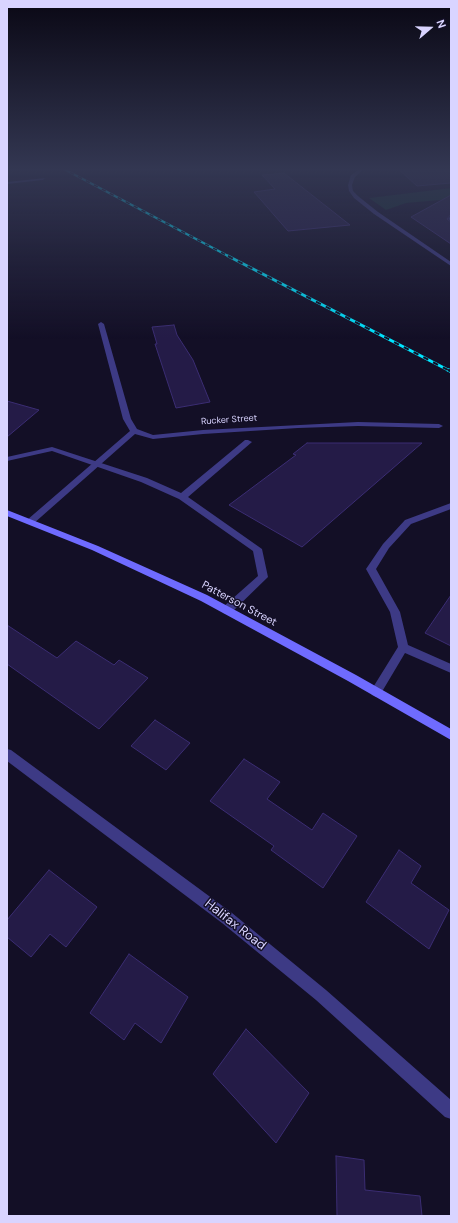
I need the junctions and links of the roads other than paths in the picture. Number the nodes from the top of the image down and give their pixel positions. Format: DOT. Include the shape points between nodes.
graph roads {
  1 [pos="394,225"];
  2 [pos="451,264"];
  3 [pos="101,324"];
  4 [pos="438,426"];
  5 [pos="134,431"];
  6 [pos="248,442"];
  7 [pos="7,459"];
  8 [pos="96,464"];
  9 [pos="182,497"];
  10 [pos="451,506"];
  11 [pos="7,513"];
  12 [pos="30,522"];
  13 [pos="227,610"];
  14 [pos="403,647"];
  15 [pos="451,669"];
  16 [pos="376,692"];
  17 [pos="451,735"];
  18 [pos="7,754"];
  19 [pos="451,1111"];
  1 -- 2 [label="street"];
  3 -- 5 [label="street" via="127,419"];
  4 -- 5 [label="street, Rucker Street" via="298,426 153,437"];
  5 -- 8 [label="street"];
  6 -- 9 [label="street"];
  7 -- 8 [label="street" via="52,449"];
  8 -- 9 [label="street" via="144,480"];
  8 -- 12 [label="street"];
  9 -- 13 [label="street" via="258,549 263,577"];
  10 -- 14 [label="street" via="408,522 386,546 372,569 395,612"];
  11 -- 12 [label="main road, Patterson Street"];
  12 -- 13 [label="main road, Patterson Street" via="95,548"];
  13 -- 16 [label="main road, Patterson Street"];
  14 -- 15 [label="street"];
  14 -- 16 [label="street"];
  16 -- 17 [label="main road, Patterson Street"];
  18 -- 19 [label="street, Halifax Road" via="227,918 322,995"];
}
